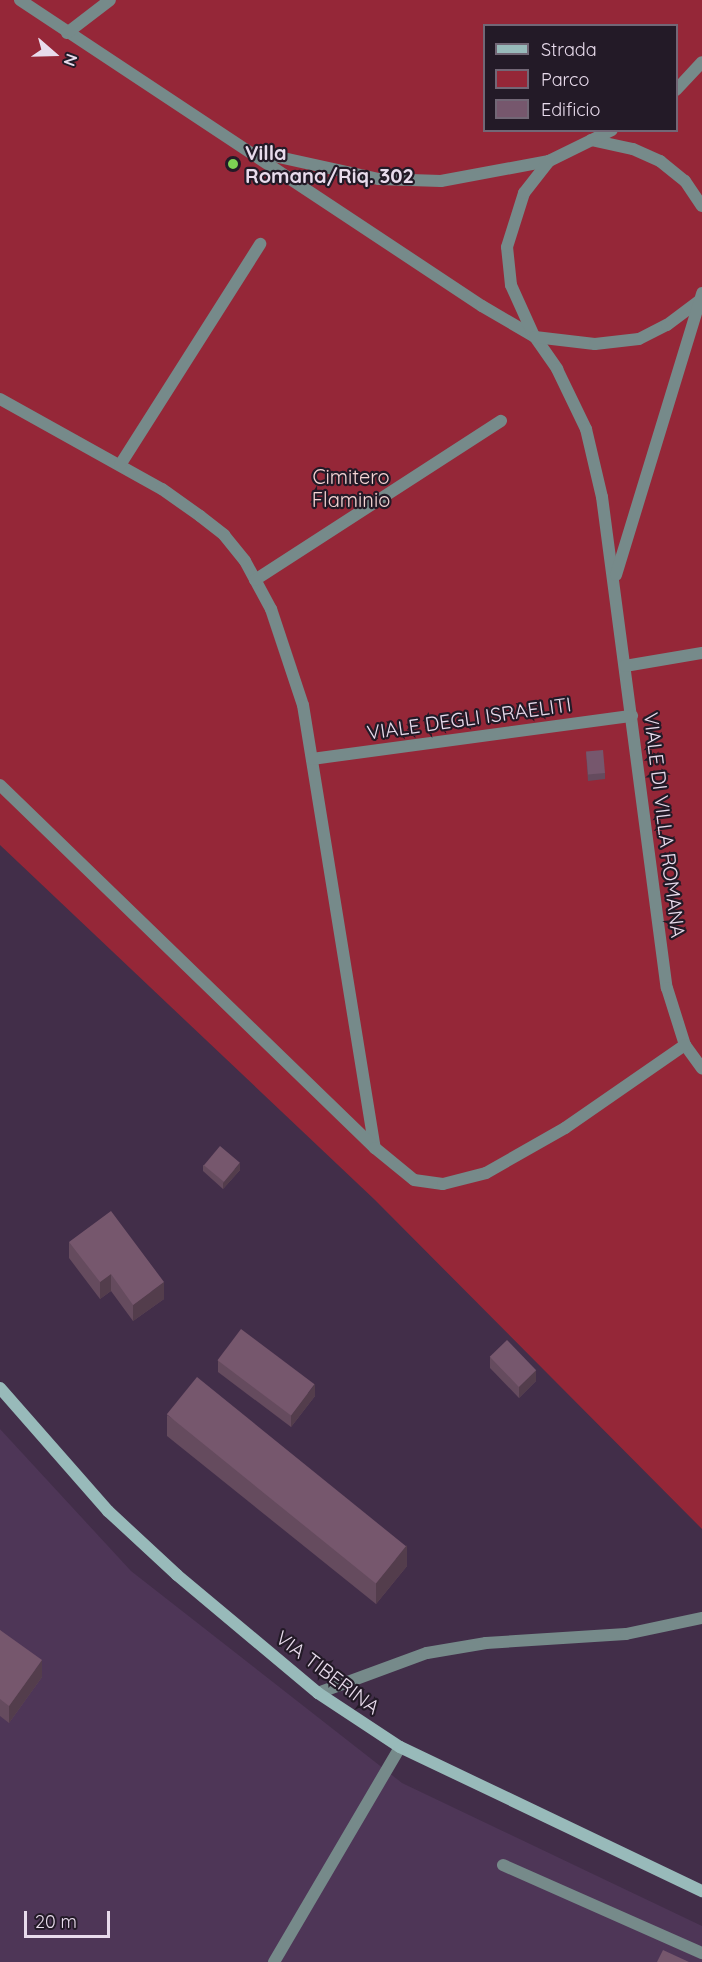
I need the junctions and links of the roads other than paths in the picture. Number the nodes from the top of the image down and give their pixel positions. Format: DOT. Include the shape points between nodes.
graph roads {
  1 [pos="21,0"];
  2 [pos="110,0"];
  3 [pos="68,33"];
  4 [pos="702,62"];
  5 [pos="678,88"];
  6 [pos="608,132"];
  7 [pos="591,141"];
  8 [pos="246,150"];
  9 [pos="549,161"];
  10 [pos="702,206"];
  11 [pos="260,244"];
  12 [pos="701,297"];
  13 [pos="535,337"];
  14 [pos="0,399"];
  15 [pos="501,421"];
  16 [pos="120,465"];
  17 [pos="615,579"];
  18 [pos="255,580"];
  19 [pos="702,653"];
  20 [pos="625,666"];
  21 [pos="632,716"];
  22 [pos="312,759"];
  23 [pos="0,785"];
  24 [pos="685,1045"];
  25 [pos="702,1068"];
  26 [pos="375,1148"];
  27 [pos="0,1388"];
  28 [pos="702,1618"];
  29 [pos="318,1693"];
  30 [pos="400,1747"];
  31 [pos="503,1865"];
  32 [pos="702,1891"];
  33 [pos="702,1953"];
  34 [pos="274,1962"];
  1 -- 3 [label="lane, VIALE DI VILLA ROMANA"];
  2 -- 3 [label="lane"];
  3 -- 8 [label="lane, VIALE DI VILLA ROMANA"];
  4 -- 5 [label="lane"];
  6 -- 7 [label="lane, VIALE DI VILLA ROMANA"];
  7 -- 9 [label="lane, VIALE DI VILLA ROMANA"];
  7 -- 10 [label="lane" via="633,149 660,161 685,181"];
  8 -- 9 [label="lane, VIALE DI VILLA ROMANA" via="327,171 421,182"];
  8 -- 13 [label="lane, VIALE DI VILLA ROMANA"];
  9 -- 13 [label="lane" via="524,193 507,247 511,285"];
  11 -- 16 [label="lane"];
  12 -- 13 [label="lane" via="667,325 639,339 595,344"];
  12 -- 17 [label="lane, VIALE DI VILLA ROMANA"];
  13 -- 17 [label="lane, VIALE DI VILLA ROMANA" via="572,395 586,429"];
  14 -- 16 [label="lane"];
  15 -- 18 [label="lane"];
  16 -- 18 [label="lane" via="162,489 224,535"];
  17 -- 20 [label="lane, VIALE DI VILLA ROMANA"];
  18 -- 22 [label="lane" via="271,609 295,674"];
  19 -- 20 [label="lane"];
  20 -- 21 [label="lane, VIALE DI VILLA ROMANA"];
  21 -- 22 [label="lane, VIALE DEGLI ISRAELITI"];
  21 -- 24 [label="lane, VIALE DI VILLA ROMANA" via="663,966"];
  22 -- 26 [label="lane"];
  23 -- 26 [label="lane"];
  24 -- 25 [label="lane, VIALE DI VILLA ROMANA"];
  24 -- 26 [label="lane" via="565,1128 486,1173 443,1184 414,1180"];
  27 -- 29 [label="main road, VIA TIBERINA" via="108,1511 177,1575"];
  28 -- 29 [label="lane" via="626,1634 486,1643 427,1653"];
  29 -- 30 [label="main road, VIA TIBERINA"];
  30 -- 32 [label="main road, VIA TIBERINA"];
  30 -- 34 [label="lane"];
  31 -- 33 [label="lane"];
}
